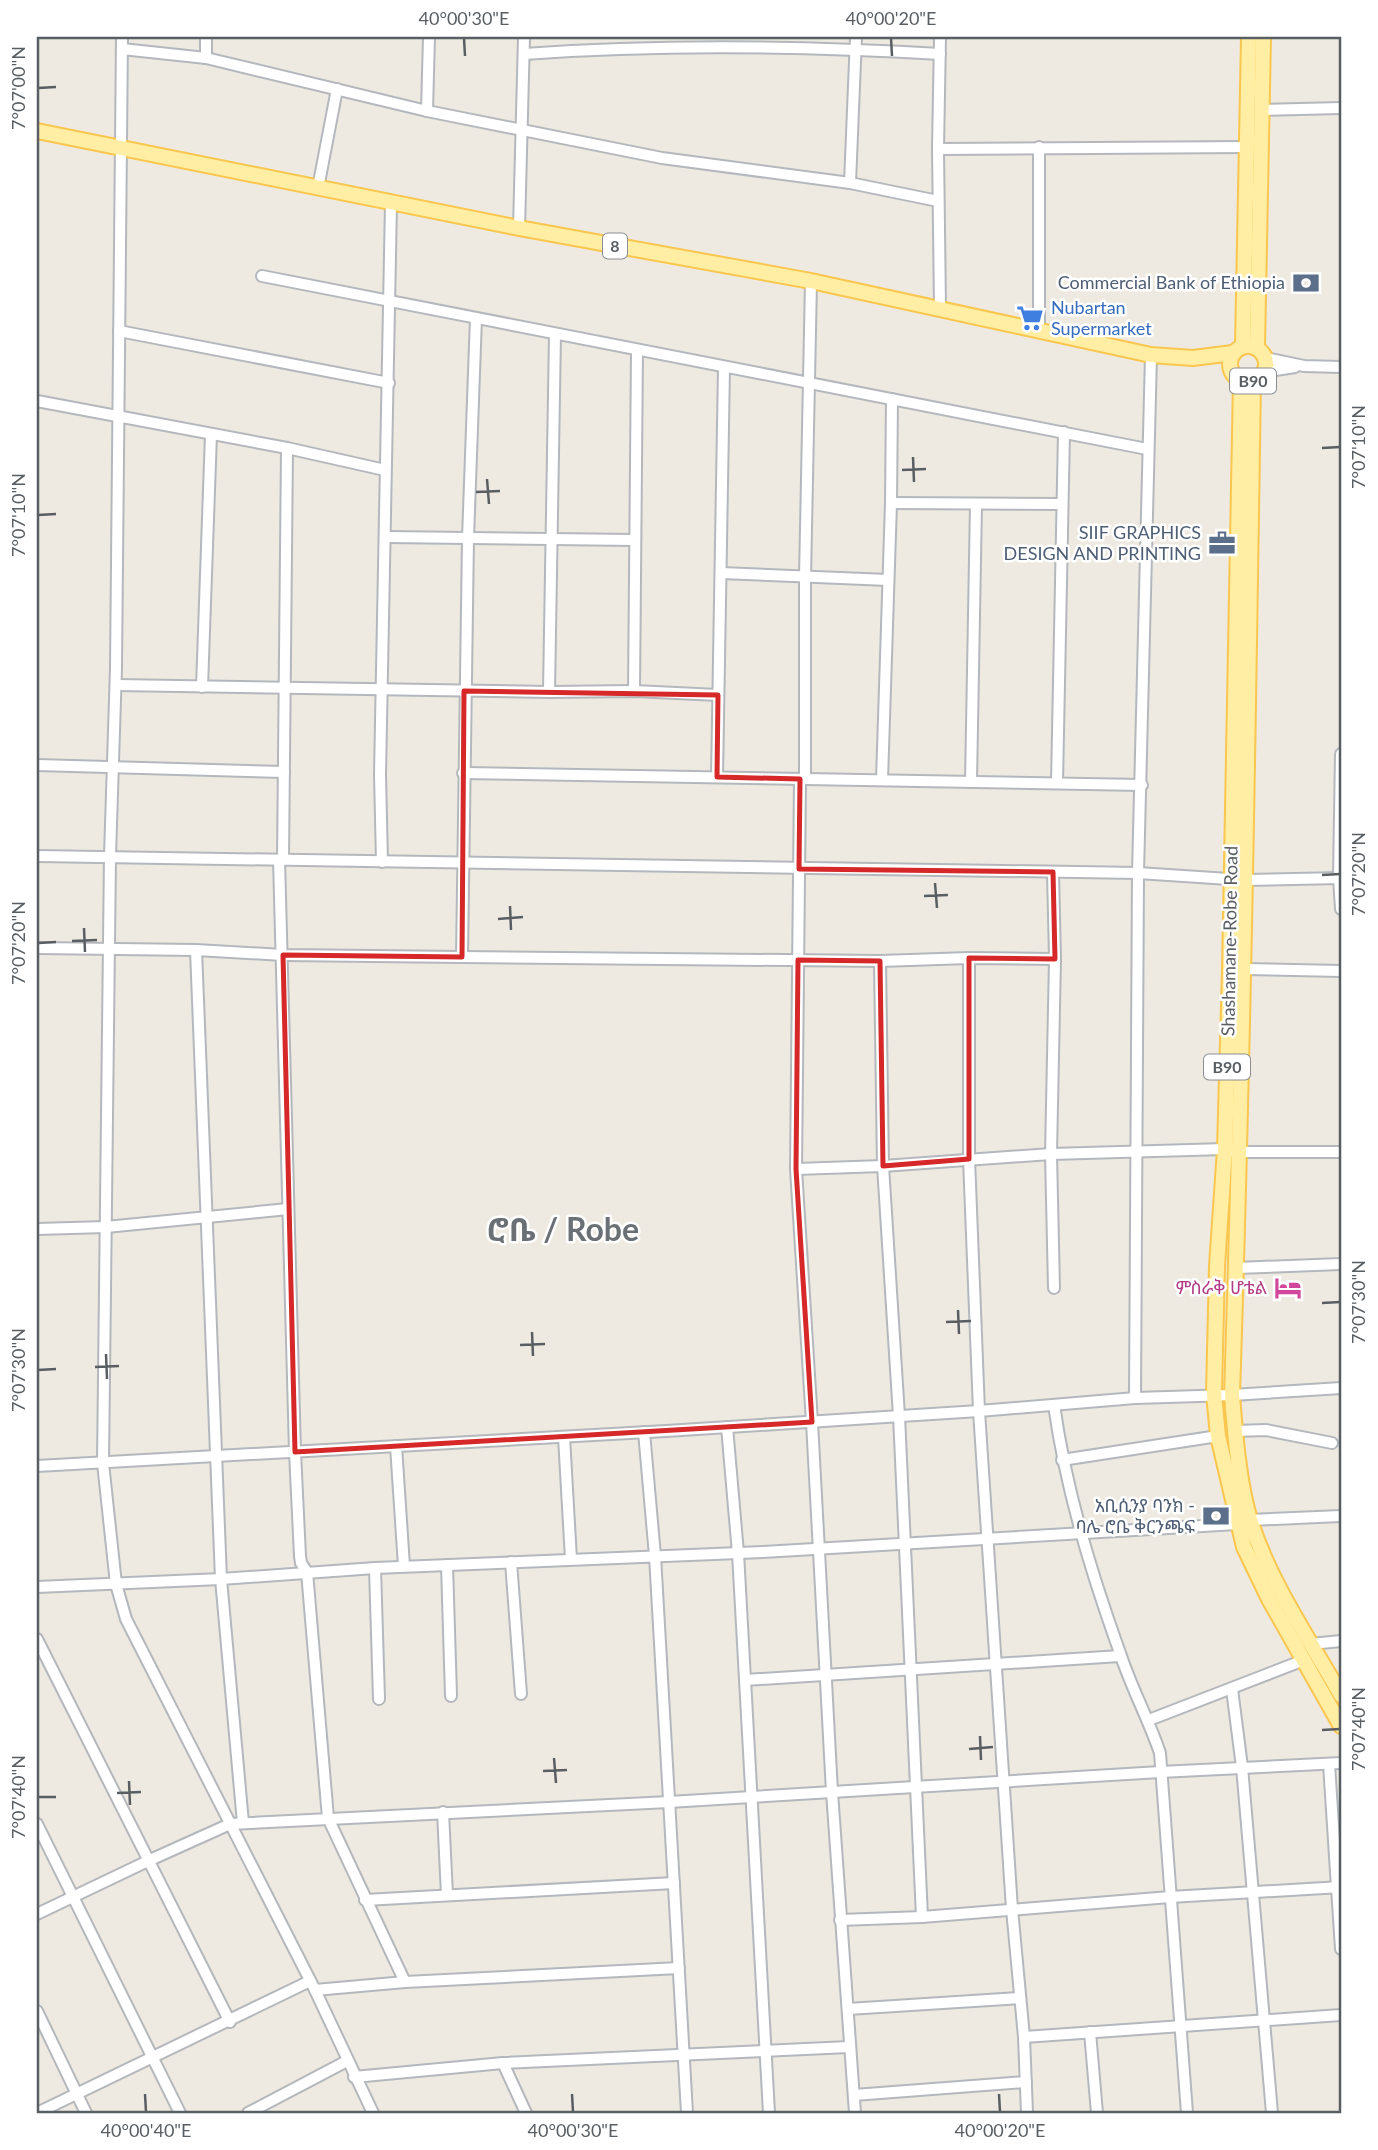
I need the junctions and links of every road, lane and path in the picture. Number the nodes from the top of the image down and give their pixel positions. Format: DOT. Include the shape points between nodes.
graph roads {
  1 [pos="206,37"];
  2 [pos="429,37"];
  3 [pos="524,37"];
  4 [pos="856,37"];
  5 [pos="940,37"];
  6 [pos="1249,37"];
  7 [pos="1263,37"];
  8 [pos="620,42"];
  9 [pos="122,43"];
  10 [pos="856,49"];
  11 [pos="524,54"];
  12 [pos="940,54"];
  13 [pos="206,58"];
  14 [pos="337,89"];
  15 [pos="1341,108"];
  16 [pos="1262,110"];
  17 [pos="428,111"];
  18 [pos="37,131"];
  19 [pos="522,131"];
  20 [pos="1039,147"];
  21 [pos="1247,147"];
  22 [pos="121,149"];
  23 [pos="938,149"];
  24 [pos="850,183"];
  25 [pos="318,188"];
  26 [pos="938,201"];
  27 [pos="391,203"];
  28 [pos="519,228"];
  29 [pos="262,276"];
  30 [pos="811,281"];
  31 [pos="388,302"];
  32 [pos="940,308"];
  33 [pos="476,318"];
  34 [pos="119,331"];
  35 [pos="1039,331"];
  36 [pos="555,334"];
  37 [pos="637,350"];
  38 [pos="1151,355"];
  39 [pos="1249,364"];
  40 [pos="724,366"];
  41 [pos="1341,367"];
  42 [pos="388,383"];
  43 [pos="810,383"];
  44 [pos="892,399"];
  45 [pos="37,401"];
  46 [pos="118,418"];
  47 [pos="1064,432"];
  48 [pos="211,434"];
  49 [pos="288,449"];
  50 [pos="1147,449"];
  51 [pos="385,470"];
  52 [pos="891,503"];
  53 [pos="976,504"];
  54 [pos="1062,504"];
  55 [pos="386,537"];
  56 [pos="468,538"];
  57 [pos="551,540"];
  58 [pos="635,540"];
  59 [pos="721,573"];
  60 [pos="805,578"];
  61 [pos="888,580"];
  62 [pos="116,685"];
  63 [pos="202,687"];
  64 [pos="286,688"];
  65 [pos="382,690"];
  66 [pos="464,691"];
  67 [pos="634,691"];
  68 [pos="549,692"];
  69 [pos="718,695"];
  70 [pos="1341,754"];
  71 [pos="37,765"];
  72 [pos="113,767"];
  73 [pos="284,772"];
  74 [pos="463,773"];
  75 [pos="717,777"];
  76 [pos="802,779"];
  77 [pos="882,780"];
  78 [pos="971,782"];
  79 [pos="1057,783"];
  80 [pos="1142,785"];
  81 [pos="1341,792"];
  82 [pos="37,856"];
  83 [pos="110,856"];
  84 [pos="281,860"];
  85 [pos="382,862"];
  86 [pos="463,864"];
  87 [pos="799,869"];
  88 [pos="1053,872"];
  89 [pos="1138,873"];
  90 [pos="1340,878"];
  91 [pos="1237,879"];
  92 [pos="1341,909"];
  93 [pos="37,948"];
  94 [pos="109,949"];
  95 [pos="196,950"];
  96 [pos="282,955"];
  97 [pos="461,957"];
  98 [pos="970,958"];
  99 [pos="798,960"];
  100 [pos="1055,960"];
  101 [pos="880,961"];
  102 [pos="1244,969"];
  103 [pos="1341,971"];
  104 [pos="1136,1150"];
  105 [pos="1232,1150"];
  106 [pos="1341,1152"];
  107 [pos="1051,1154"];
  108 [pos="970,1159"];
  109 [pos="883,1166"];
  110 [pos="796,1169"];
  111 [pos="288,1209"];
  112 [pos="207,1218"];
  113 [pos="106,1227"];
  114 [pos="37,1229"];
  115 [pos="1341,1264"];
  116 [pos="1236,1269"];
  117 [pos="1054,1288"];
  118 [pos="1341,1388"];
  119 [pos="1214,1394"];
  120 [pos="1232,1395"];
  121 [pos="1135,1398"];
  122 [pos="1054,1405"];
  123 [pos="979,1411"];
  124 [pos="899,1416"];
  125 [pos="812,1422"];
  126 [pos="727,1427"];
  127 [pos="1235,1431"];
  128 [pos="644,1432"];
  129 [pos="1218,1436"];
  130 [pos="564,1437"];
  131 [pos="1332,1443"];
  132 [pos="397,1446"];
  133 [pos="295,1452"];
  134 [pos="214,1456"];
  135 [pos="1062,1460"];
  136 [pos="103,1463"];
  137 [pos="37,1466"];
  138 [pos="1341,1516"];
  139 [pos="1244,1522"];
  140 [pos="1080,1531"];
  141 [pos="988,1537"];
  142 [pos="904,1543"];
  143 [pos="819,1548"];
  144 [pos="738,1553"];
  145 [pos="655,1556"];
  146 [pos="570,1559"];
  147 [pos="511,1562"];
  148 [pos="447,1565"];
  149 [pos="404,1566"];
  150 [pos="375,1567"];
  151 [pos="307,1573"];
  152 [pos="221,1578"];
  153 [pos="116,1584"];
  154 [pos="37,1587"];
  155 [pos="37,1639"];
  156 [pos="1341,1641"];
  157 [pos="1311,1644"];
  158 [pos="1120,1656"];
  159 [pos="1304,1660"];
  160 [pos="997,1663"];
  161 [pos="910,1668"];
  162 [pos="826,1675"];
  163 [pos="745,1680"];
  164 [pos="1232,1689"];
  165 [pos="521,1694"];
  166 [pos="1341,1695"];
  167 [pos="451,1696"];
  168 [pos="379,1699"];
  169 [pos="1149,1720"];
  170 [pos="1341,1726"];
  171 [pos="1341,1763"];
  172 [pos="1329,1764"];
  173 [pos="1242,1767"];
  174 [pos="1160,1772"];
  175 [pos="1005,1782"];
  176 [pos="916,1787"];
  177 [pos="832,1792"];
  178 [pos="751,1797"];
  179 [pos="669,1802"];
  180 [pos="443,1812"];
  181 [pos="328,1818"];
  182 [pos="37,1824"];
  183 [pos="230,1824"];
  184 [pos="243,1824"];
  185 [pos="150,1860"];
  186 [pos="674,1883"];
  187 [pos="1339,1887"];
  188 [pos="1253,1892"];
  189 [pos="447,1895"];
  190 [pos="74,1897"];
  191 [pos="1170,1897"];
  192 [pos="365,1900"];
  193 [pos="1012,1909"];
  194 [pos="37,1914"];
  195 [pos="922,1917"];
  196 [pos="840,1920"];
  197 [pos="1341,1949"];
  198 [pos="679,1968"];
  199 [pos="405,1983"];
  200 [pos="313,1986"];
  201 [pos="1020,1998"];
  202 [pos="848,2009"];
  203 [pos="37,2011"];
  204 [pos="1341,2015"];
  205 [pos="1264,2020"];
  206 [pos="230,2022"];
  207 [pos="1181,2026"];
  208 [pos="1090,2032"];
  209 [pos="1024,2036"];
  210 [pos="849,2047"];
  211 [pos="765,2050"];
  212 [pos="684,2054"];
  213 [pos="153,2059"];
  214 [pos="347,2061"];
  215 [pos="503,2063"];
  216 [pos="354,2077"];
  217 [pos="1026,2082"];
  218 [pos="854,2095"];
  219 [pos="77,2096"];
  220 [pos="271,2108"];
  221 [pos="37,2113"];
  222 [pos="86,2113"];
  223 [pos="180,2113"];
  224 [pos="248,2113"];
  225 [pos="373,2113"];
  226 [pos="526,2113"];
  227 [pos="687,2113"];
  228 [pos="769,2113"];
  229 [pos="855,2113"];
  230 [pos="1027,2113"];
  231 [pos="1097,2113"];
  232 [pos="1187,2113"];
  233 [pos="1272,2113"];
  1 -- 13 [label="street"];
  2 -- 17 [label="street"];
  3 -- 11 [label="street"];
  4 -- 10 [label="street"];
  5 -- 12 [label="street"];
  6 -- 21 [label="main road"];
  7 -- 16 [label="main road"];
  8 -- 10 [label="street"];
  8 -- 11 [label="street"];
  9 -- 13 [label="street"];
  9 -- 22 [label="street"];
  10 -- 12 [label="street"];
  10 -- 24 [label="street"];
  11 -- 19 [label="street"];
  12 -- 23 [label="street"];
  13 -- 14 [label="street"];
  14 -- 17 [label="street"];
  14 -- 25 [label="street"];
  15 -- 16 [label="street"];
  16 -- 39 [label="main road"];
  17 -- 19 [label="street"];
  18 -- 22 [label="main road, 8"];
  19 -- 24 [label="street" via="662,158"];
  19 -- 28 [label="street"];
  20 -- 21 [label="street"];
  20 -- 23 [label="street"];
  20 -- 35 [label="street"];
  21 -- 39 [label="main road"];
  22 -- 25 [label="main road, 8"];
  22 -- 34 [label="street"];
  23 -- 26 [label="street"];
  24 -- 26 [label="street"];
  25 -- 27 [label="main road, 8"];
  26 -- 32 [label="street"];
  27 -- 28 [label="main road, 8"];
  27 -- 31 [label="street"];
  28 -- 30 [label="main road, 8"];
  29 -- 31 [label="street"];
  30 -- 32 [label="main road, 8"];
  30 -- 43 [label="street"];
  31 -- 33 [label="street"];
  31 -- 42 [label="street"];
  32 -- 35 [label="main road, 8"];
  33 -- 36 [label="street"];
  33 -- 56 [label="street"];
  34 -- 42 [label="street"];
  34 -- 46 [label="street"];
  35 -- 38 [label="main road, 8"];
  36 -- 37 [label="street"];
  36 -- 57 [label="street"];
  37 -- 40 [label="street"];
  37 -- 58 [label="street"];
  38 -- 39 [label="main road, 8"];
  38 -- 50 [label="street"];
  39 -- 41 [label="street"];
  39 -- 91 [label="main road, Shashamane-Robe Road / B90"];
  40 -- 43 [label="street"];
  40 -- 59 [label="street"];
  42 -- 51 [label="street"];
  43 -- 44 [label="street"];
  43 -- 60 [label="street"];
  44 -- 47 [label="street"];
  44 -- 52 [label="street"];
  45 -- 46 [label="street"];
  46 -- 48 [label="street"];
  46 -- 62 [label="street"];
  47 -- 50 [label="street"];
  47 -- 54 [label="street"];
  48 -- 49 [label="street"];
  48 -- 63 [label="street"];
  49 -- 51 [label="street"];
  49 -- 64 [label="street"];
  50 -- 80 [label="street"];
  51 -- 55 [label="street"];
  52 -- 53 [label="street"];
  52 -- 61 [label="street"];
  53 -- 54 [label="street"];
  53 -- 78 [label="street"];
  54 -- 79 [label="street"];
  55 -- 56 [label="street"];
  55 -- 65 [label="street"];
  56 -- 57 [label="street"];
  56 -- 66 [label="street"];
  57 -- 58 [label="street"];
  57 -- 68 [label="street"];
  58 -- 67 [label="street"];
  59 -- 60 [label="street"];
  59 -- 69 [label="street"];
  60 -- 61 [label="street"];
  60 -- 76 [label="street"];
  61 -- 77 [label="street"];
  62 -- 63 [label="street"];
  62 -- 72 [label="street"];
  63 -- 64 [label="street"];
  64 -- 65 [label="street"];
  64 -- 73 [label="street"];
  65 -- 66 [label="street"];
  65 -- 85 [label="street"];
  66 -- 68 [label="street"];
  66 -- 74 [label="street"];
  67 -- 68 [label="street"];
  67 -- 69 [label="street"];
  69 -- 75 [label="street"];
  70 -- 81 [label="street"];
  71 -- 72 [label="street"];
  72 -- 73 [label="street"];
  72 -- 83 [label="street"];
  73 -- 84 [label="street"];
  74 -- 75 [label="street"];
  74 -- 86 [label="street"];
  75 -- 76 [label="street"];
  76 -- 77 [label="street"];
  76 -- 87 [label="street"];
  77 -- 78 [label="street"];
  78 -- 79 [label="street"];
  79 -- 80 [label="street"];
  80 -- 89 [label="street"];
  81 -- 90 [label="street"];
  82 -- 83 [label="street"];
  83 -- 84 [label="street"];
  83 -- 94 [label="street"];
  84 -- 85 [label="street"];
  84 -- 96 [label="street"];
  85 -- 86 [label="street"];
  86 -- 87 [label="street"];
  86 -- 97 [label="street"];
  87 -- 88 [label="street"];
  87 -- 99 [label="street"];
  88 -- 89 [label="street"];
  88 -- 100 [label="street"];
  89 -- 91 [label="street"];
  89 -- 104 [label="street"];
  90 -- 91 [label="street"];
  90 -- 92 [label="street"];
  91 -- 102 [label="main road, Shashamane-Robe Road / B90"];
  91 -- 105 [label="main road, Shashamane-Robe Road / B90"];
  93 -- 94 [label="street"];
  94 -- 95 [label="street"];
  94 -- 113 [label="street"];
  95 -- 96 [label="street"];
  95 -- 112 [label="street"];
  96 -- 97 [label="street"];
  96 -- 111 [label="street"];
  97 -- 99 [label="street"];
  98 -- 100 [label="street"];
  98 -- 101 [label="street"];
  98 -- 108 [label="street"];
  99 -- 101 [label="street"];
  99 -- 110 [label="street"];
  100 -- 107 [label="street"];
  101 -- 109 [label="street"];
  102 -- 103 [label="street"];
  102 -- 105 [label="main road, Shashamane-Robe Road / B90"];
  104 -- 105 [label="street"];
  104 -- 107 [label="street"];
  104 -- 121 [label="street"];
  105 -- 106 [label="street"];
  105 -- 116 [label="main road, Shashamane-Robe Road / B90"];
  105 -- 119 [label="main road, Shashamane-Robe Road / B90" via="1217,1266"];
  107 -- 108 [label="street"];
  107 -- 117 [label="street"];
  108 -- 109 [label="street"];
  108 -- 123 [label="street"];
  109 -- 110 [label="street"];
  109 -- 124 [label="street"];
  110 -- 125 [label="street"];
  111 -- 112 [label="street"];
  111 -- 133 [label="street"];
  112 -- 113 [label="street"];
  112 -- 134 [label="street"];
  113 -- 114 [label="street"];
  113 -- 136 [label="street"];
  115 -- 116 [label="street"];
  116 -- 120 [label="main road, Shashamane-Robe Road / B90"];
  118 -- 120 [label="street"];
  119 -- 120 [label="street"];
  119 -- 121 [label="street"];
  119 -- 129 [label="main road, Shashamane-Robe Road / B90"];
  120 -- 127 [label="main road, Shashamane-Robe Road / B90"];
  121 -- 122 [label="street"];
  122 -- 123 [label="street"];
  122 -- 135 [label="street"];
  123 -- 124 [label="street"];
  123 -- 141 [label="street"];
  124 -- 125 [label="street"];
  124 -- 142 [label="street"];
  125 -- 126 [label="street"];
  125 -- 143 [label="street"];
  126 -- 128 [label="street"];
  126 -- 144 [label="street"];
  127 -- 131 [label="street" via="1266,1430"];
  127 -- 139 [label="main road, Shashamane-Robe Road / B90"];
  128 -- 130 [label="street"];
  128 -- 145 [label="street"];
  129 -- 135 [label="street"];
  129 -- 139 [label="main road, Shashamane-Robe Road / B90"];
  130 -- 132 [label="street"];
  130 -- 146 [label="street"];
  132 -- 133 [label="street"];
  132 -- 149 [label="street"];
  133 -- 134 [label="street"];
  133 -- 151 [label="street" via="300,1556"];
  134 -- 136 [label="street"];
  134 -- 152 [label="street"];
  135 -- 140 [label="street"];
  136 -- 137 [label="street"];
  136 -- 153 [label="street"];
  138 -- 139 [label="street"];
  139 -- 140 [label="street"];
  139 -- 157 [label="main road, Shashamane-Robe Road / B90"];
  139 -- 159 [label="main road, Shashamane-Robe Road / B90" via="1244,1547"];
  140 -- 141 [label="street"];
  140 -- 158 [label="street"];
  141 -- 142 [label="street"];
  141 -- 160 [label="street"];
  142 -- 143 [label="street"];
  142 -- 161 [label="street"];
  143 -- 144 [label="street"];
  143 -- 162 [label="street"];
  144 -- 145 [label="street"];
  144 -- 163 [label="street"];
  145 -- 146 [label="street"];
  145 -- 179 [label="street"];
  146 -- 147 [label="street"];
  147 -- 148 [label="street"];
  147 -- 165 [label="street"];
  148 -- 149 [label="street"];
  148 -- 167 [label="street"];
  149 -- 150 [label="street"];
  150 -- 151 [label="street"];
  150 -- 168 [label="street"];
  151 -- 152 [label="street"];
  151 -- 181 [label="street"];
  152 -- 153 [label="street"];
  152 -- 184 [label="street"];
  153 -- 154 [label="street"];
  153 -- 183 [label="street" via="126,1619"];
  155 -- 185 [label="street"];
  156 -- 157 [label="street"];
  157 -- 166 [label="main road, Shashamane-Robe Road / B90"];
  158 -- 160 [label="street"];
  158 -- 169 [label="street"];
  159 -- 164 [label="street"];
  159 -- 170 [label="main road, Shashamane-Robe Road / B90"];
  160 -- 161 [label="street"];
  160 -- 175 [label="street"];
  161 -- 162 [label="street"];
  161 -- 176 [label="street"];
  162 -- 163 [label="street"];
  162 -- 177 [label="street"];
  163 -- 178 [label="street"];
  164 -- 169 [label="street"];
  164 -- 173 [label="street"];
  169 -- 174 [label="street" via="1160,1753"];
  171 -- 172 [label="street"];
  172 -- 173 [label="street"];
  172 -- 187 [label="street"];
  173 -- 174 [label="street"];
  173 -- 188 [label="street"];
  174 -- 175 [label="street"];
  174 -- 191 [label="street"];
  175 -- 176 [label="street"];
  175 -- 193 [label="street"];
  176 -- 177 [label="street"];
  176 -- 195 [label="street"];
  177 -- 178 [label="street"];
  177 -- 196 [label="street"];
  178 -- 179 [label="street"];
  178 -- 211 [label="street"];
  179 -- 180 [label="street"];
  179 -- 186 [label="street"];
  180 -- 181 [label="street"];
  180 -- 189 [label="street"];
  181 -- 184 [label="street"];
  181 -- 192 [label="street"];
  182 -- 190 [label="street"];
  183 -- 184 [label="street"];
  183 -- 185 [label="street"];
  183 -- 200 [label="street"];
  185 -- 190 [label="street"];
  185 -- 206 [label="street"];
  186 -- 189 [label="street"];
  186 -- 198 [label="street"];
  187 -- 188 [label="street"];
  187 -- 197 [label="street"];
  188 -- 191 [label="street"];
  188 -- 205 [label="street"];
  189 -- 192 [label="street"];
  190 -- 194 [label="street"];
  190 -- 213 [label="street"];
  191 -- 193 [label="street"];
  191 -- 207 [label="street"];
  192 -- 199 [label="street"];
  193 -- 195 [label="street"];
  193 -- 201 [label="street"];
  195 -- 196 [label="street"];
  196 -- 202 [label="street"];
  198 -- 199 [label="street"];
  198 -- 212 [label="street"];
  199 -- 200 [label="street"];
  200 -- 206 [label="street"];
  200 -- 214 [label="street"];
  201 -- 202 [label="street"];
  201 -- 209 [label="street"];
  202 -- 210 [label="street"];
  203 -- 219 [label="street"];
  204 -- 205 [label="street"];
  205 -- 207 [label="street"];
  205 -- 233 [label="street"];
  206 -- 213 [label="street"];
  207 -- 208 [label="street"];
  207 -- 232 [label="street"];
  208 -- 209 [label="street"];
  208 -- 231 [label="street"];
  209 -- 217 [label="street"];
  210 -- 211 [label="street"];
  210 -- 218 [label="street"];
  211 -- 212 [label="street"];
  211 -- 228 [label="street"];
  212 -- 215 [label="street"];
  212 -- 227 [label="street"];
  213 -- 219 [label="street"];
  213 -- 223 [label="street"];
  214 -- 216 [label="street"];
  214 -- 220 [label="street"];
  215 -- 216 [label="street"];
  215 -- 226 [label="street"];
  216 -- 225 [label="street"];
  217 -- 218 [label="street"];
  217 -- 230 [label="street"];
  218 -- 229 [label="street"];
  219 -- 221 [label="street"];
  219 -- 222 [label="street"];
  220 -- 224 [label="street"];
}
